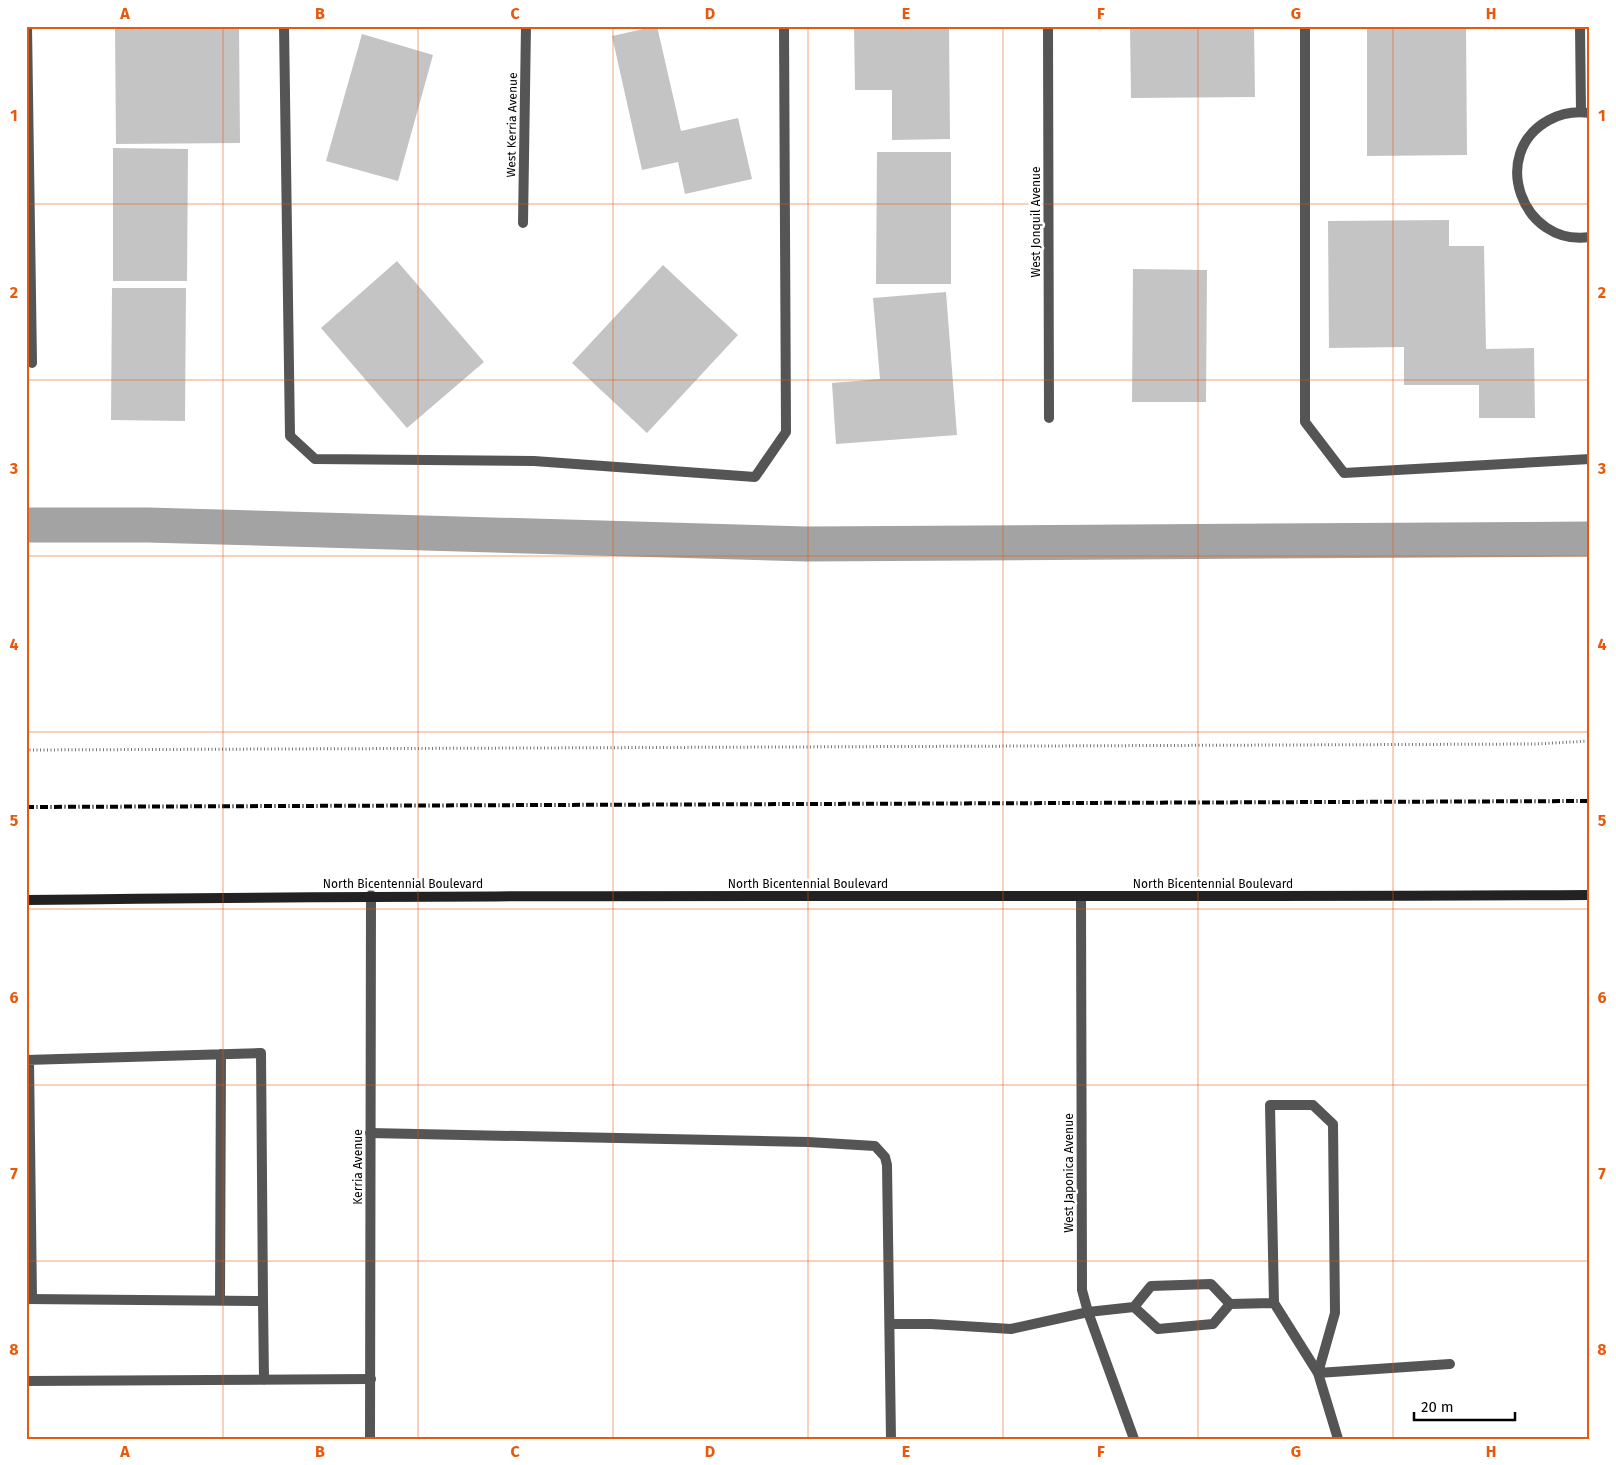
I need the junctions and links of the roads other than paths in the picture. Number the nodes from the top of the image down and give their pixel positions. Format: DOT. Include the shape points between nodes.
graph roads {
  1 [pos="27,26"];
  2 [pos="284,26"];
  3 [pos="526,26"];
  4 [pos="784,26"];
  5 [pos="1048,26"];
  6 [pos="1305,26"];
  7 [pos="1580,26"];
  8 [pos="1585,112"];
  9 [pos="523,223"];
  10 [pos="1590,237"];
  11 [pos="32,363"];
  12 [pos="1049,418"];
  13 [pos="1590,459"];
  14 [pos="1590,895"];
  15 [pos="371,896"];
  16 [pos="1081,898"];
  17 [pos="26,900"];
  18 [pos="221,1054"];
  19 [pos="28,1060"];
  20 [pos="370,1133"];
  21 [pos="29,1299"];
  22 [pos="220,1300"];
  23 [pos="263,1301"];
  24 [pos="1274,1303"];
  25 [pos="1230,1304"];
  26 [pos="1134,1307"];
  27 [pos="1088,1312"];
  28 [pos="891,1324"];
  29 [pos="1450,1364"];
  30 [pos="1318,1374"];
  31 [pos="370,1379"];
  32 [pos="264,1380"];
  33 [pos="26,1381"];
  34 [pos="370,1439"];
  35 [pos="891,1439"];
  36 [pos="1134,1439"];
  37 [pos="1338,1439"];
  1 -- 11 [label="street"];
  2 -- 4 [label="street" via="290,436 315,460 534,461 756,477 786,432"];
  3 -- 9 [label="street, West Kerria Avenue"];
  5 -- 12 [label="street, West Jonquil Avenue"];
  6 -- 13 [label="street" via="1305,422 1344,473"];
  7 -- 8 [label="street"];
  8 -- 10 [label="street" via="1560,114 1542,124 1528,139 1519,158 1517,178 1521,199 1532,216 1548,229 1567,237"];
  14 -- 16 [label="main road, North Bicentennial Boulevard"];
  15 -- 16 [label="main road, North Bicentennial Boulevard"];
  15 -- 17 [label="main road, North Bicentennial Boulevard"];
  15 -- 20 [label="street, Kerria Avenue"];
  16 -- 27 [label="street, West Japonica Avenue" via="1082,1290"];
  18 -- 19 [label="street"];
  18 -- 22 [label="street"];
  18 -- 23 [label="street" via="261,1053"];
  19 -- 21 [label="street"];
  20 -- 28 [label="street" via="875,1146 885,1157 887,1166"];
  20 -- 31 [label="street, Kerria Avenue"];
  21 -- 22 [label="street"];
  22 -- 23 [label="street"];
  23 -- 32 [label="street"];
  24 -- 25 [label="street"];
  24 -- 30 [label="street"];
  24 -- 30 [label="street" via="1270,1105 1313,1105 1333,1124 1335,1313"];
  25 -- 26 [label="street" via="1213,1324 1158,1328"];
  25 -- 26 [label="street" via="1211,1284 1151,1286"];
  26 -- 27 [label="street"];
  27 -- 28 [label="street" via="1011,1329"];
  27 -- 36 [label="street, West Japonica Avenue"];
  28 -- 35 [label="street"];
  29 -- 30 [label="street"];
  30 -- 37 [label="street"];
  31 -- 32 [label="street"];
  31 -- 34 [label="street, Kerria Avenue"];
  32 -- 33 [label="street"];
}
